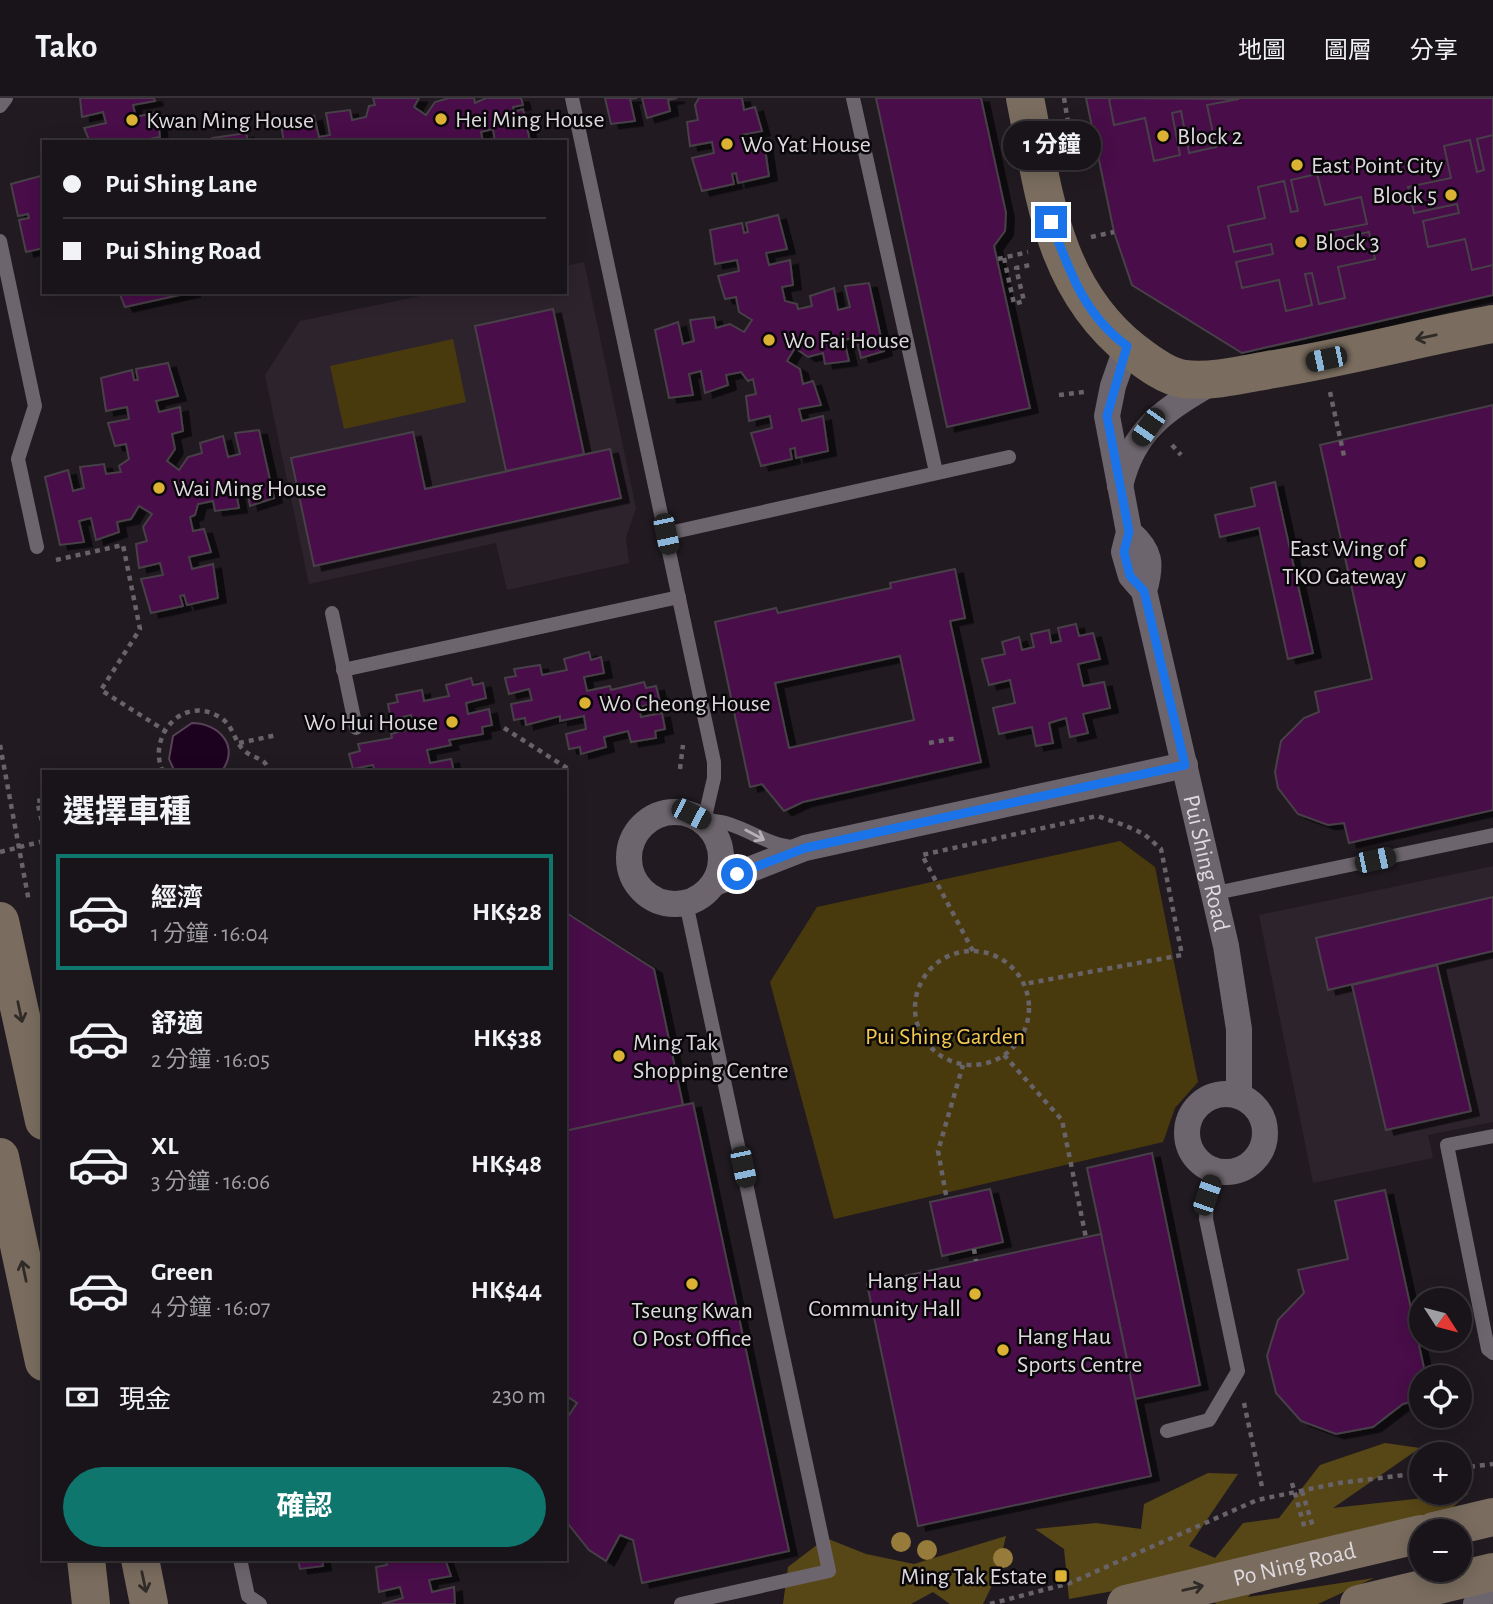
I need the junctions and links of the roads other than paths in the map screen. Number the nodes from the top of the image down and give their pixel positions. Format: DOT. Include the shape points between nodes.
graph roads {
  1 [pos="6,98"];
  2 [pos="572,98"];
  3 [pos="853,98"];
  4 [pos="1025,98"];
  5 [pos="0,106"];
  6 [pos="0,241"];
  7 [pos="1493,324"];
  8 [pos="1127,346"];
  9 [pos="1217,379"];
  10 [pos="1009,457"];
  11 [pos="936,472"];
  12 [pos="1119,491"];
  13 [pos="666,534"];
  14 [pos="37,547"];
  15 [pos="679,597"];
  16 [pos="331,612"];
  17 [pos="344,670"];
  18 [pos="356,729"];
  19 [pos="1185,765"];
  20 [pos="704,821"];
  21 [pos="1493,835"];
  22 [pos="805,848"];
  23 [pos="715,883"];
  24 [pos="1216,893"];
  25 [pos="686,903"];
  26 [pos="15,916"];
  27 [pos="1239,1096"];
  28 [pos="42,1107"];
  29 [pos="1493,1136"];
  30 [pos="0,1157"];
  31 [pos="1215,1171"];
  32 [pos="42,1353"];
  33 [pos="1493,1353"];
  34 [pos="1167,1431"];
  35 [pos="1493,1517"];
  36 [pos="1472,1522"];
  37 [pos="1409,1537"];
  38 [pos="86,1561"];
  39 [pos="139,1561"];
  40 [pos="240,1561"];
  41 [pos="1493,1572"];
  42 [pos="1493,1582"];
  43 [pos="91,1604"];
  44 [pos="149,1604"];
  45 [pos="260,1604"];
  46 [pos="681,1604"];
  47 [pos="1126,1604"];
  48 [pos="1359,1604"];
  49 [pos="1476,1604"];
  1 -- 5 [label="lane"];
  2 -- 13 [label="lane"];
  3 -- 11 [label="lane"];
  4 -- 8 [label="main road" via="1051,222 1074,285 1088,308"];
  6 -- 14 [label="lane" via="35,406 18,460"];
  7 -- 9 [label="main road, one-way"];
  8 -- 9 [label="main road" via="1148,363 1181,379"];
  8 -- 12 [label="street, Pui Shing Road" via="1107,416"];
  9 -- 12 [label="street" via="1172,405 1148,427 1132,450"];
  10 -- 11 [label="lane"];
  11 -- 13 [label="lane"];
  12 -- 19 [label="street, Pui Shing Road" via="1129,532 1144,544 1150,570 1144,591"];
  13 -- 15 [label="lane"];
  15 -- 17 [label="lane"];
  15 -- 20 [label="lane" via="714,762"];
  16 -- 17 [label="lane"];
  17 -- 18 [label="lane"];
  19 -- 22 [label="street"];
  19 -- 24 [label="street, Pui Shing Road"];
  20 -- 22 [label="lane, one-way" via="729,824 771,843"];
  20 -- 23 [label="street" via="714,832 722,857"];
  20 -- 25 [label="street" via="675,812 660,815 641,828 630,848 629,864 643,891 663,902"];
  21 -- 24 [label="lane"];
  22 -- 23 [label="street"];
  23 -- 25 [label="street"];
  24 -- 27 [label="street, Pui Shing Road" via="1240,1029"];
  25 -- 46 [label="lane" via="829,1571"];
  26 -- 28 [label="main road, one-way"];
  27 -- 31 [label="street" via="1259,1113 1265,1139 1253,1162 1228,1172"];
  27 -- 31 [label="street" via="1227,1094 1203,1102 1189,1122 1189,1147 1204,1166"];
  29 -- 33 [label="lane" via="1447,1145 1488,1349"];
  32 -- 30 [label="main road, one-way"];
  31 -- 34 [label="lane" via="1207,1195 1206,1220 1238,1371 1209,1420"];
  35 -- 36 [label="main road"];
  47 -- 37 [label="main road, Po Ning Road, one-way"];
  38 -- 43 [label="main road"];
  39 -- 44 [label="main road, one-way"];
  40 -- 45 [label="lane" via="248,1596"];
  41 -- 48 [label="main road"];
  42 -- 49 [label="street"];
}
